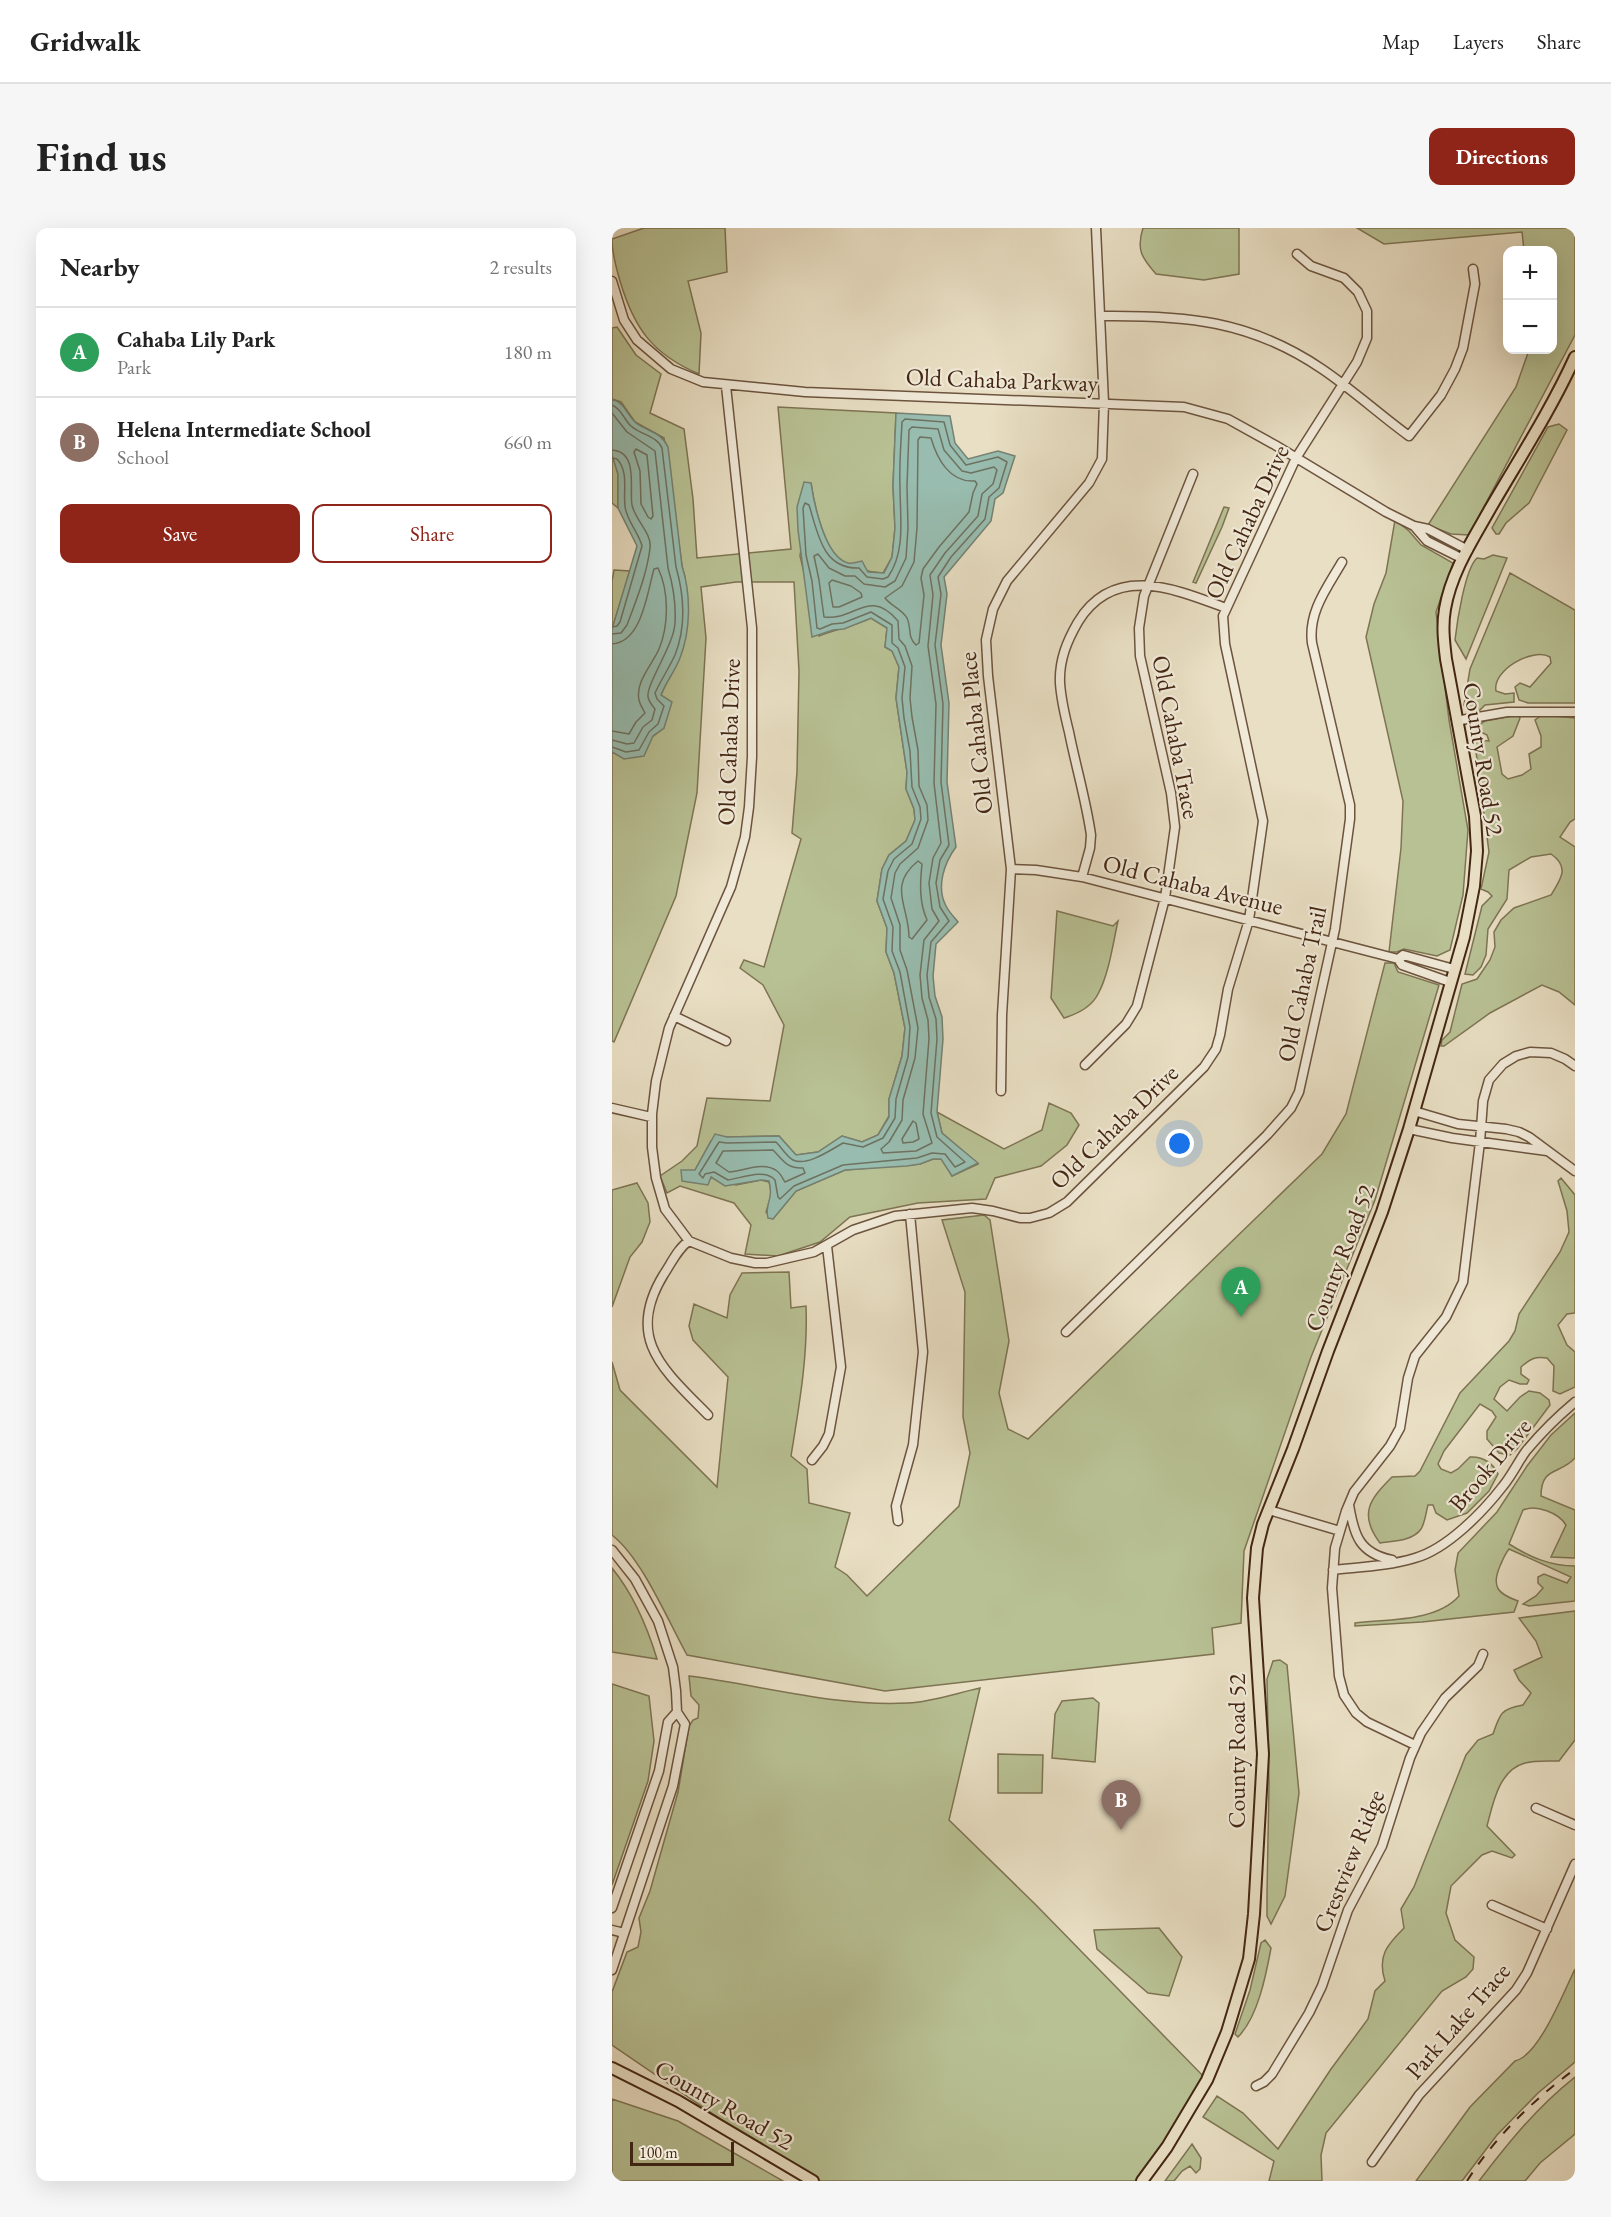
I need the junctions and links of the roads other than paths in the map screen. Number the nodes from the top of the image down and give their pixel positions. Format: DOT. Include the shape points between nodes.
graph roads {
  1 [pos="1096,228"];
  2 [pos="1297,254"];
  3 [pos="1473,269"];
  4 [pos="612,281"];
  5 [pos="1100,316"];
  6 [pos="1575,357"];
  7 [pos="1343,385"];
  8 [pos="726,386"];
  9 [pos="1104,403"];
  10 [pos="1296,458"];
  11 [pos="1193,474"];
  12 [pos="1465,554"];
  13 [pos="1342,562"];
  14 [pos="1148,585"];
  15 [pos="1226,608"];
  16 [pos="1575,712"];
  17 [pos="1457,723"];
  18 [pos="1011,869"];
  19 [pos="1082,877"];
  20 [pos="1165,898"];
  21 [pos="1249,920"];
  22 [pos="1333,942"];
  23 [pos="1398,959"];
  24 [pos="1454,969"];
  25 [pos="1450,982"];
  26 [pos="674,1016"];
  27 [pos="726,1041"];
  28 [pos="1085,1065"];
  29 [pos="1575,1066"];
  30 [pos="1001,1091"];
  31 [pos="612,1108"];
  32 [pos="1414,1111"];
  33 [pos="651,1117"];
  34 [pos="1481,1127"];
  35 [pos="1409,1129"];
  36 [pos="1480,1142"];
  37 [pos="1547,1151"];
  38 [pos="1575,1171"];
  39 [pos="910,1214"];
  40 [pos="689,1241"];
  41 [pos="827,1246"];
  42 [pos="1066,1332"];
  43 [pos="1575,1402"];
  44 [pos="708,1415"];
  45 [pos="812,1460"];
  46 [pos="1349,1504"];
  47 [pos="1269,1510"];
  48 [pos="898,1521"];
  49 [pos="1340,1531"];
  50 [pos="612,1550"];
  51 [pos="1398,1562"];
  52 [pos="1333,1570"];
  53 [pos="1483,1654"];
  54 [pos="677,1712"];
  55 [pos="1415,1745"];
  56 [pos="1536,1808"];
  57 [pos="1575,1825"];
  58 [pos="1575,1864"];
  59 [pos="1492,1905"];
  60 [pos="612,1908"];
  61 [pos="1547,1929"];
  62 [pos="612,1930"];
  63 [pos="624,1934"];
  64 [pos="612,1970"];
  65 [pos="612,2068"];
  66 [pos="1256,2086"];
  67 [pos="1372,2162"];
  68 [pos="813,2181"];
  69 [pos="1142,2181"];
  1 -- 5 [label="street, Old Cahaba Place"];
  2 -- 7 [label="street, Old Cahaba Drive" via="1311,266 1344,278 1358,292 1367,311 1367,338"];
  3 -- 7 [label="street" via="1475,284 1463,348 1442,395 1410,436"];
  4 -- 8 [label="street, Old Cahaba Parkway" via="624,320 651,354 685,376"];
  5 -- 7 [label="street" via="1190,318 1228,326 1288,349"];
  5 -- 9 [label="street, Old Cahaba Place"];
  6 -- 12 [label="main road, County Road 52"];
  7 -- 10 [label="street, Old Cahaba Drive"];
  8 -- 9 [label="street, Old Cahaba Parkway"];
  8 -- 26 [label="street, Old Cahaba Drive" via="752,628 750,798 745,837 733,880"];
  9 -- 10 [label="street, Old Cahaba Parkway" via="1184,407 1209,413 1228,419"];
  9 -- 18 [label="street, Old Cahaba Place" via="1103,450 1095,476 1007,581 987,632 988,676"];
  10 -- 12 [label="street, Old Cahaba Parkway" via="1386,512 1414,526 1428,528"];
  10 -- 15 [label="street, Old Cahaba Drive"];
  11 -- 14 [label="street, Old Cahaba Trace"];
  12 -- 17 [label="main road, County Road 52" via="1450,587 1444,618 1446,659"];
  13 -- 22 [label="street, Old Cahaba Trail" via="1310,626 1350,805"];
  14 -- 15 [label="street"];
  14 -- 19 [label="street" via="1126,586 1096,601 1083,615 1063,656 1063,707 1091,835"];
  14 -- 20 [label="street, Old Cahaba Trace" via="1141,609 1140,656 1175,827"];
  15 -- 21 [label="street, Old Cahaba Drive" via="1224,644 1263,814"];
  16 -- 17 [label="street" via="1507,712"];
  17 -- 24 [label="main road, County Road 52" via="1475,816 1477,851 1474,886"];
  18 -- 19 [label="street, Old Cahaba Avenue"];
  18 -- 30 [label="street, Old Cahaba Place"];
  19 -- 20 [label="street, Old Cahaba Avenue"];
  20 -- 21 [label="street, Old Cahaba Avenue"];
  20 -- 28 [label="street, Old Cahaba Trace" via="1137,1006 1126,1024"];
  21 -- 22 [label="street, Old Cahaba Avenue"];
  21 -- 39 [label="street, Old Cahaba Drive" via="1211,1058 1067,1202 1030,1218 972,1208"];
  22 -- 23 [label="street, Old Cahaba Avenue"];
  22 -- 42 [label="street, Old Cahaba Trail" via="1299,1092 1291,1108"];
  23 -- 24 [label="street, Old Cahaba Avenue" via="1403,955"];
  23 -- 25 [label="street, Old Cahaba Avenue" via="1402,965"];
  24 -- 25 [label="main road, County Road 52"];
  25 -- 32 [label="main road, County Road 52"];
  26 -- 27 [label="street"];
  26 -- 33 [label="street, Old Cahaba Drive" via="664,1046"];
  29 -- 34 [label="street" via="1558,1055 1544,1052 1530,1052 1509,1060 1493,1074 1486,1087"];
  31 -- 33 [label="street"];
  32 -- 34 [label="street"];
  32 -- 35 [label="main road, County Road 52"];
  33 -- 40 [label="street, Old Cahaba Drive" via="653,1162 665,1209"];
  34 -- 36 [label="street"];
  34 -- 37 [label="street" via="1519,1132"];
  35 -- 36 [label="street"];
  35 -- 47 [label="main road, County Road 52" via="1382,1212"];
  36 -- 37 [label="street"];
  36 -- 46 [label="street" via="1463,1282 1453,1305 1410,1365 1396,1437 1359,1484"];
  37 -- 38 [label="street"];
  39 -- 41 [label="street, Old Cahaba Drive" via="866,1224"];
  39 -- 48 [label="street" via="922,1352 913,1445 896,1506"];
  40 -- 41 [label="street, Old Cahaba Drive" via="717,1254 755,1263 796,1258"];
  40 -- 44 [label="street" via="657,1286 648,1311 648,1327 660,1364"];
  41 -- 45 [label="street" via="841,1367 829,1434"];
  43 -- 51 [label="street, Brook Drive" via="1526,1451 1495,1497 1451,1539 1428,1553"];
  46 -- 49 [label="street"];
  46 -- 51 [label="street" via="1352,1524 1362,1545 1370,1553"];
  47 -- 49 [label="street"];
  47 -- 69 [label="main road, County Road 52" via="1254,1568 1263,1754 1249,1959 1227,2032 1207,2080"];
  49 -- 52 [label="street"];
  50 -- 54 [label="street" via="635,1579 658,1621 672,1667"];
  51 -- 52 [label="street, Brook Drive"];
  52 -- 55 [label="street" via="1339,1676 1344,1695 1367,1722"];
  53 -- 55 [label="street, Crestview Ridge" via="1478,1666 1436,1709"];
  54 -- 60 [label="street" via="668,1722 658,1772"];
  54 -- 63 [label="street" via="685,1724 673,1786"];
  55 -- 66 [label="street, Crestview Ridge" via="1382,1846 1348,1910 1316,2000 1272,2074"];
  56 -- 57 [label="street"];
  58 -- 61 [label="street, Park Lake Trace"];
  59 -- 61 [label="street"];
  61 -- 67 [label="street, Park Lake Trace" via="1516,1990 1419,2095"];
  62 -- 63 [label="street"];
  63 -- 64 [label="street"];
  65 -- 68 [label="main road, County Road 52" via="678,2101"];
}
